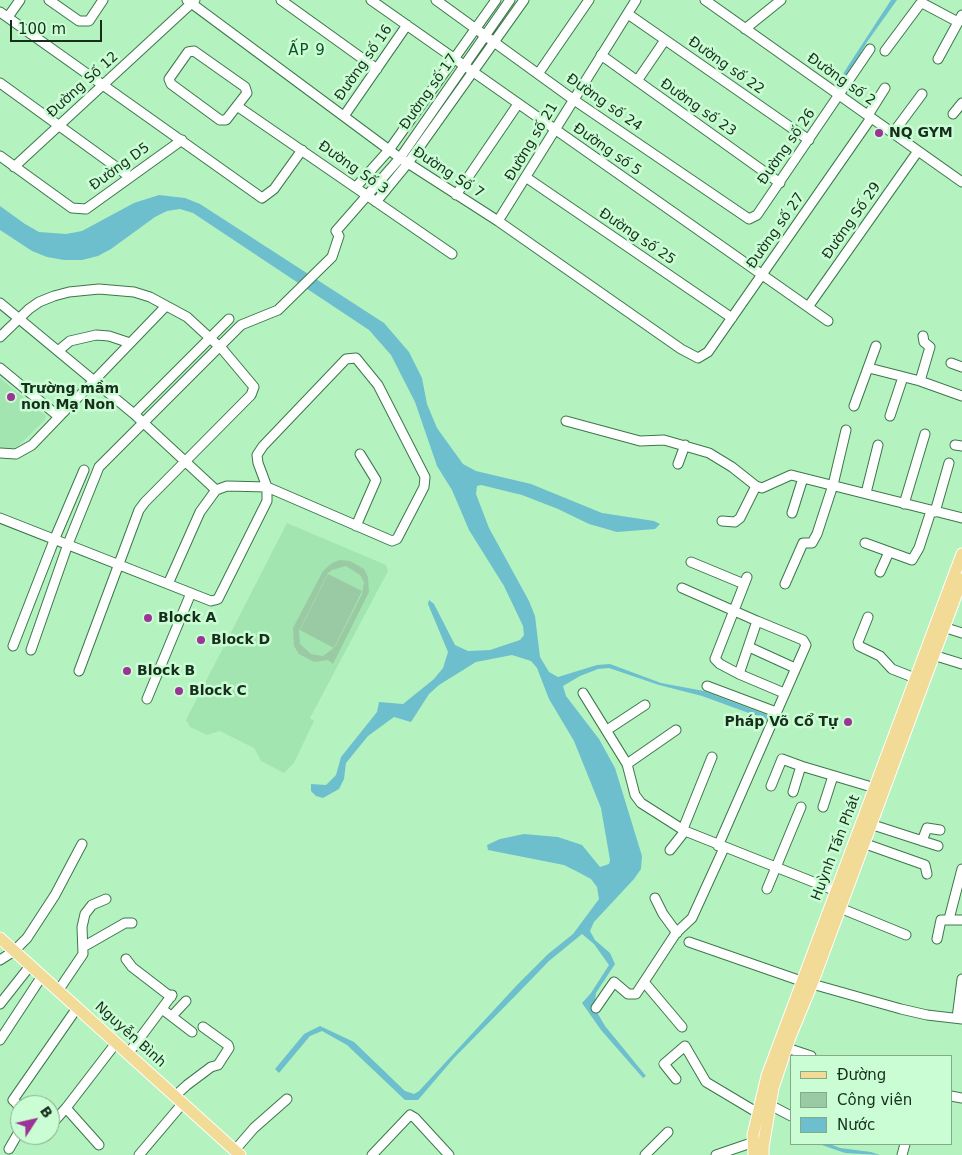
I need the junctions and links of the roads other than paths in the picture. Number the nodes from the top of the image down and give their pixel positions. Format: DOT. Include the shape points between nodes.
graph roads {
  1 [pos="20,0"];
  2 [pos="49,0"];
  3 [pos="104,0"];
  4 [pos="281,0"];
  5 [pos="371,0"];
  6 [pos="496,0"];
  7 [pos="510,0"];
  8 [pos="524,0"];
  9 [pos="589,0"];
  10 [pos="636,0"];
  11 [pos="705,0"];
  12 [pos="781,0"];
  13 [pos="192,1"];
  14 [pos="436,1"];
  15 [pos="4,14"];
  16 [pos="628,14"];
  17 [pos="407,25"];
  18 [pos="959,25"];
  19 [pos="476,29"];
  20 [pos="745,29"];
  21 [pos="485,35"];
  22 [pos="665,40"];
  23 [pos="494,41"];
  24 [pos="870,48"];
  25 [pos="885,51"];
  26 [pos="457,56"];
  27 [pos="601,56"];
  28 [pos="938,59"];
  29 [pos="467,62"];
  30 [pos="476,67"];
  31 [pos="377,69"];
  32 [pos="538,74"];
  33 [pos="637,81"];
  34 [pos="0,83"];
  35 [pos="103,85"];
  36 [pos="885,88"];
  37 [pos="843,92"];
  38 [pos="922,94"];
  39 [pos="962,103"];
  40 [pos="518,104"];
  41 [pos="571,104"];
  42 [pos="237,106"];
  43 [pos="871,114"];
  44 [pos="953,114"];
  45 [pos="344,116"];
  46 [pos="59,125"];
  47 [pos="556,128"];
  48 [pos="892,133"];
  49 [pos="182,140"];
  50 [pos="809,140"];
  51 [pos="302,150"];
  52 [pos="389,150"];
  53 [pos="918,151"];
  54 [pos="0,156"];
  55 [pos="404,161"];
  56 [pos="14,166"];
  57 [pos="130,177"];
  58 [pos="527,178"];
  59 [pos="962,182"];
  60 [pos="780,183"];
  61 [pos="356,187"];
  62 [pos="366,195"];
  63 [pos="456,195"];
  64 [pos="376,202"];
  65 [pos="757,215"];
  66 [pos="498,222"];
  67 [pos="452,254"];
  68 [pos="762,275"];
  69 [pos="0,303"];
  70 [pos="166,306"];
  71 [pos="808,307"];
  72 [pos="18,318"];
  73 [pos="732,318"];
  74 [pos="229,319"];
  75 [pos="828,320"];
  76 [pos="923,336"];
  77 [pos="0,337"];
  78 [pos="210,337"];
  79 [pos="130,343"];
  80 [pos="219,346"];
  81 [pos="876,346"];
  82 [pos="58,351"];
  83 [pos="701,357"];
  84 [pos="951,363"];
  85 [pos="962,366"];
  86 [pos="0,368"];
  87 [pos="869,368"];
  88 [pos="903,377"];
  89 [pos="94,381"];
  90 [pos="920,381"];
  91 [pos="962,396"];
  92 [pos="854,406"];
  93 [pos="134,414"];
  94 [pos="58,416"];
  95 [pos="890,416"];
  96 [pos="566,421"];
  97 [pos="144,423"];
  98 [pos="846,430"];
  99 [pos="925,434"];
  100 [pos="684,445"];
  101 [pos="878,445"];
  102 [pos="0,454"];
  103 [pos="360,454"];
  104 [pos="186,461"];
  105 [pos="949,463"];
  106 [pos="678,464"];
  107 [pos="84,470"];
  108 [pos="804,478"];
  109 [pos="833,485"];
  110 [pos="756,486"];
  111 [pos="267,487"];
  112 [pos="216,490"];
  113 [pos="866,493"];
  114 [pos="904,504"];
  115 [pos="933,512"];
  116 [pos="792,513"];
  117 [pos="0,518"];
  118 [pos="962,518"];
  119 [pos="722,521"];
  120 [pos="356,526"];
  121 [pos="55,538"];
  122 [pos="865,543"];
  123 [pos="68,544"];
  124 [pos="889,552"];
  125 [pos="962,554"];
  126 [pos="691,562"];
  127 [pos="120,565"];
  128 [pos="880,572"];
  129 [pos="962,579"];
  130 [pos="168,584"];
  131 [pos="785,584"];
  132 [pos="682,588"];
  133 [pos="191,593"];
  134 [pos="733,612"];
  135 [pos="868,617"];
  136 [pos="757,621"];
  137 [pos="944,627"];
  138 [pos="962,633"];
  139 [pos="13,646"];
  140 [pos="748,647"];
  141 [pos="31,650"];
  142 [pos="933,655"];
  143 [pos="962,664"];
  144 [pos="795,668"];
  145 [pos="79,671"];
  146 [pos="739,674"];
  147 [pos="915,678"];
  148 [pos="707,686"];
  149 [pos="583,693"];
  150 [pos="784,693"];
  151 [pos="146,699"];
  152 [pos="645,705"];
  153 [pos="776,712"];
  154 [pos="607,730"];
  155 [pos="676,730"];
  156 [pos="901,730"];
  157 [pos="712,757"];
  158 [pos="627,764"];
  159 [pos="801,766"];
  160 [pos="833,776"];
  161 [pos="771,786"];
  162 [pos="875,788"];
  163 [pos="793,792"];
  164 [pos="801,807"];
  165 [pos="823,807"];
  166 [pos="870,824"];
  167 [pos="684,830"];
  168 [pos="940,830"];
  169 [pos="922,841"];
  170 [pos="863,843"];
  171 [pos="82,844"];
  172 [pos="938,846"];
  173 [pos="721,847"];
  174 [pos="670,850"];
  175 [pos="775,867"];
  176 [pos="962,869"];
  177 [pos="927,874"];
  178 [pos="768,889"];
  179 [pos="836,891"];
  180 [pos="655,898"];
  181 [pos="106,899"];
  182 [pos="840,908"];
  183 [pos="949,919"];
  184 [pos="962,920"];
  185 [pos="132,923"];
  186 [pos="677,933"];
  187 [pos="906,935"];
  188 [pos="0,938"];
  189 [pos="936,939"];
  190 [pos="689,942"];
  191 [pos="83,947"];
  192 [pos="14,951"];
  193 [pos="126,959"];
  194 [pos="0,960"];
  195 [pos="30,966"];
  196 [pos="42,976"];
  197 [pos="962,981"];
  198 [pos="644,982"];
  199 [pos="808,983"];
  200 [pos="58,991"];
  201 [pos="186,1001"];
  202 [pos="0,1004"];
  203 [pos="77,1008"];
  204 [pos="596,1008"];
  205 [pos="162,1009"];
  206 [pos="172,1016"];
  207 [pos="960,1018"];
  208 [pos="203,1027"];
  209 [pos="682,1027"];
  210 [pos="192,1032"];
  211 [pos="0,1040"];
  212 [pos="116,1043"];
  213 [pos="787,1048"];
  214 [pos="128,1054"];
  215 [pos="808,1055"];
  216 [pos="676,1079"];
  217 [pos="16,1095"];
  218 [pos="287,1099"];
  219 [pos="179,1100"];
  220 [pos="770,1105"];
  221 [pos="66,1108"];
  222 [pos="758,1113"];
  223 [pos="60,1115"];
  224 [pos="790,1115"];
  225 [pos="668,1132"];
  226 [pos="754,1142"];
  227 [pos="11,1145"];
  228 [pos="99,1145"];
  229 [pos="8,1149"];
  230 [pos="238,1152"];
  231 [pos="139,1155"];
  232 [pos="372,1155"];
  233 [pos="449,1155"];
  234 [pos="645,1155"];
  235 [pos="716,1155"];
  236 [pos="754,1155"];
  237 [pos="763,1155"];
  1 -- 15 [label="street"];
  2 -- 3 [label="street" via="79,21 89,21"];
  4 -- 31 [label="street"];
  5 -- 17 [label="street, Đường số 5"];
  6 -- 19 [label="street, Đường số 17"];
  7 -- 21 [label="street, Đường số 17"];
  8 -- 23 [label="street"];
  9 -- 32 [label="street"];
  10 -- 16 [label="street, Đường số 21"];
  11 -- 20 [label="street, Đường số 2"];
  12 -- 20 [label="street"];
  13 -- 35 [label="street, Đường Số 12"];
  13 -- 45 [label="street, Đường Số 7"];
  14 -- 19 [label="street, Đường số 24"];
  15 -- 35 [label="street"];
  16 -- 22 [label="street, Đường số 22"];
  16 -- 27 [label="street, Đường số 21"];
  17 -- 26 [label="street, Đường số 5"];
  17 -- 31 [label="street, Đường số 16"];
  18 -- 25 [label="street" via="920,4"];
  18 -- 28 [label="street"];
  19 -- 21 [label="street, Đường số 24"];
  19 -- 26 [label="street, Đường số 17"];
  20 -- 37 [label="street, Đường số 2"];
  21 -- 23 [label="street, Đường số 24"];
  21 -- 29 [label="street, Đường số 17"];
  22 -- 33 [label="street"];
  22 -- 50 [label="street, Đường số 22"];
  23 -- 30 [label="street"];
  23 -- 32 [label="street, Đường số 24"];
  24 -- 37 [label="street, Đường số 26"];
  26 -- 29 [label="street, Đường số 5"];
  26 -- 52 [label="street, Đường số 17"];
  27 -- 33 [label="street, Đường số 23"];
  27 -- 41 [label="street, Đường số 21"];
  29 -- 30 [label="street, Đường số 5"];
  29 -- 55 [label="street, Đường số 17"];
  30 -- 40 [label="street, Đường số 5"];
  30 -- 55 [label="street"];
  31 -- 45 [label="street, Đường số 16"];
  32 -- 41 [label="street, Đường số 24"];
  33 -- 60 [label="street, Đường số 23"];
  34 -- 46 [label="street"];
  35 -- 46 [label="street, Đường Số 12"];
  35 -- 49 [label="street"];
  36 -- 43 [label="street, Đường số 27"];
  37 -- 43 [label="street, Đường số 2"];
  37 -- 50 [label="street, Đường số 26"];
  38 -- 48 [label="street"];
  39 -- 44 [label="street"];
  40 -- 47 [label="street, Đường số 5"];
  40 -- 63 [label="street"];
  41 -- 47 [label="street, Đường số 21"];
  41 -- 65 [label="street, Đường số 24" via="744,218"];
  42 -- 42 [label="street" via="247,93 245,87 194,51 188,52 169,79 171,84 220,120 226,120"];
  42 -- 51 [label="street, Đường Số 3"];
  43 -- 48 [label="street, Đường số 2"];
  43 -- 68 [label="street, Đường số 27"];
  45 -- 52 [label="street, Đường Số 7"];
  46 -- 56 [label="street, Đường Số 12"];
  46 -- 57 [label="street"];
  47 -- 58 [label="street, Đường số 21"];
  47 -- 68 [label="street, Đường số 5"];
  48 -- 53 [label="street, Đường số 2"];
  49 -- 51 [label="street" via="264,198"];
  49 -- 57 [label="street, Đường D5"];
  50 -- 60 [label="street, Đường số 26"];
  51 -- 61 [label="street, Đường Số 3"];
  52 -- 55 [label="street, Đường Số 7"];
  52 -- 61 [label="street, Đường số 17"];
  53 -- 59 [label="street, Đường số 2"];
  53 -- 71 [label="street, Đường Số 29"];
  54 -- 56 [label="street"];
  55 -- 62 [label="street, Đường số 17"];
  55 -- 63 [label="street, Đường Số 7"];
  55 -- 64 [label="street"];
  56 -- 57 [label="street, Đường D5" via="72,208 86,209"];
  58 -- 66 [label="street, Đường số 21"];
  58 -- 73 [label="street, Đường số 25"];
  60 -- 65 [label="street, Đường số 26"];
  61 -- 62 [label="street, Đường Số 3"];
  62 -- 64 [label="street, Đường Số 3"];
  62 -- 80 [label="street" via="336,231 338,236 332,257 289,302 241,325"];
  63 -- 66 [label="street, Đường Số 7"];
  64 -- 67 [label="street, Đường Số 3"];
  66 -- 83 [label="street, Đường Số 7" via="681,350 695,358"];
  68 -- 71 [label="street, Đường số 5"];
  68 -- 73 [label="street, Đường số 27"];
  69 -- 72 [label="street"];
  70 -- 72 [label="street" via="134,292 82,290 39,302"];
  70 -- 78 [label="street" via="188,317"];
  70 -- 79 [label="street"];
  71 -- 75 [label="street, Đường số 5"];
  72 -- 77 [label="street"];
  72 -- 82 [label="street"];
  73 -- 83 [label="street, Đường số 27"];
  74 -- 78 [label="street"];
  76 -- 90 [label="street" via="930,347"];
  78 -- 80 [label="street"];
  78 -- 93 [label="street"];
  79 -- 82 [label="street" via="109,336 96,336 70,341"];
  79 -- 89 [label="street"];
  80 -- 97 [label="street"];
  80 -- 104 [label="street" via="254,387 254,392"];
  81 -- 87 [label="street"];
  82 -- 89 [label="street"];
  84 -- 85 [label="street"];
  86 -- 94 [label="street"];
  87 -- 88 [label="street"];
  87 -- 92 [label="street"];
  88 -- 90 [label="street"];
  88 -- 95 [label="street"];
  89 -- 93 [label="street"];
  89 -- 94 [label="street"];
  90 -- 91 [label="street"];
  93 -- 97 [label="street"];
  94 -- 102 [label="street" via="25,450 16,454"];
  96 -- 100 [label="street" via="640,441 664,440"];
  97 -- 104 [label="street"];
  97 -- 123 [label="street" via="99,468"];
  98 -- 109 [label="street"];
  99 -- 114 [label="street"];
  100 -- 106 [label="street"];
  100 -- 110 [label="street" via="718,457"];
  101 -- 113 [label="street"];
  103 -- 120 [label="street" via="376,480"];
  104 -- 112 [label="street"];
  104 -- 127 [label="street" via="139,510"];
  105 -- 115 [label="street"];
  107 -- 121 [label="street"];
  108 -- 109 [label="street"];
  108 -- 110 [label="street" via="788,475 764,487"];
  108 -- 116 [label="street"];
  109 -- 113 [label="street"];
  109 -- 131 [label="street" via="817,534 812,543 802,543"];
  110 -- 119 [label="street" via="740,518 735,522"];
  111 -- 112 [label="street" via="227,486"];
  111 -- 120 [label="street"];
  111 -- 120 [label="street" via="257,455 263,446 346,359 356,358 378,385 425,476 397,539 392,541"];
  111 -- 133 [label="street" via="266,504 218,598 211,601"];
  112 -- 130 [label="street" via="200,512"];
  113 -- 114 [label="street"];
  114 -- 115 [label="street"];
  115 -- 118 [label="street"];
  115 -- 124 [label="street" via="912,559"];
  117 -- 121 [label="street"];
  121 -- 123 [label="street"];
  121 -- 139 [label="street"];
  122 -- 124 [label="street"];
  123 -- 127 [label="street"];
  123 -- 141 [label="street"];
  124 -- 128 [label="street"];
  125 -- 147 [label="main road, Huỳnh Tấn Phát"];
  126 -- 134 [label="street" via="745,581"];
  127 -- 130 [label="street"];
  127 -- 145 [label="street"];
  129 -- 137 [label="main road, Huỳnh Tấn Phát"];
  130 -- 133 [label="street"];
  132 -- 134 [label="street"];
  133 -- 151 [label="street"];
  134 -- 136 [label="street"];
  134 -- 146 [label="street" via="715,659"];
  135 -- 147 [label="street" via="858,642 860,646 880,656 892,669"];
  136 -- 140 [label="street"];
  136 -- 144 [label="street" via="805,642"];
  137 -- 138 [label="street"];
  137 -- 142 [label="main road, Huỳnh Tấn Phát"];
  140 -- 144 [label="street"];
  140 -- 146 [label="street"];
  142 -- 143 [label="street"];
  142 -- 156 [label="main road, Huỳnh Tấn Phát"];
  144 -- 150 [label="street"];
  146 -- 150 [label="street"];
  147 -- 156 [label="main road, Huỳnh Tấn Phát"];
  148 -- 153 [label="street"];
  149 -- 154 [label="street"];
  150 -- 153 [label="street"];
  152 -- 154 [label="street"];
  153 -- 173 [label="street"];
  154 -- 158 [label="street"];
  155 -- 158 [label="street"];
  156 -- 162 [label="main road, Huỳnh Tấn Phát"];
  156 -- 166 [label="main road, Huỳnh Tấn Phát"];
  157 -- 167 [label="street"];
  158 -- 167 [label="street" via="636,798"];
  159 -- 160 [label="street"];
  159 -- 161 [label="street" via="782,759"];
  159 -- 163 [label="street"];
  160 -- 162 [label="street"];
  160 -- 165 [label="street"];
  162 -- 179 [label="main road, Huỳnh Tấn Phát"];
  164 -- 175 [label="street"];
  166 -- 169 [label="street"];
  166 -- 170 [label="main road, Huỳnh Tấn Phát"];
  167 -- 173 [label="street"];
  167 -- 174 [label="street"];
  168 -- 169 [label="street" via="927,828"];
  169 -- 172 [label="street"];
  170 -- 177 [label="street" via="925,865"];
  170 -- 182 [label="main road, Huỳnh Tấn Phát"];
  171 -- 192 [label="street" via="36,924"];
  173 -- 175 [label="street"];
  173 -- 186 [label="street" via="692,918"];
  175 -- 178 [label="street"];
  175 -- 179 [label="street"];
  176 -- 183 [label="street"];
  179 -- 199 [label="main road, Huỳnh Tấn Phát"];
  180 -- 186 [label="street"];
  181 -- 191 [label="street" via="92,905 84,914"];
  182 -- 187 [label="street"];
  182 -- 199 [label="main road, Huỳnh Tấn Phát"];
  183 -- 184 [label="street"];
  183 -- 189 [label="street" via="939,921"];
  185 -- 191 [label="street" via="125,923"];
  186 -- 198 [label="street"];
  188 -- 192 [label="main road, Nguyễn Bình"];
  190 -- 199 [label="street"];
  191 -- 200 [label="street" via="79,961"];
  192 -- 194 [label="street"];
  192 -- 195 [label="main road, Nguyễn Bình"];
  193 -- 205 [label="street" via="172,996"];
  195 -- 196 [label="main road, Nguyễn Bình"];
  195 -- 202 [label="street"];
  196 -- 200 [label="main road, Nguyễn Bình"];
  196 -- 211 [label="street"];
  197 -- 207 [label="street"];
  198 -- 204 [label="street" via="632,996 614,982"];
  198 -- 209 [label="street"];
  199 -- 207 [label="street" via="927,1015"];
  199 -- 213 [label="main road, Huỳnh Tấn Phát"];
  199 -- 222 [label="main road, Huỳnh Tấn Phát" via="767,1076"];
  200 -- 203 [label="main road, Nguyễn Bình"];
  201 -- 206 [label="street"];
  203 -- 212 [label="main road, Nguyễn Bình"];
  203 -- 217 [label="street"];
  205 -- 206 [label="street"];
  205 -- 214 [label="street"];
  206 -- 210 [label="street"];
  208 -- 219 [label="street" via="228,1048 218,1065 187,1084"];
  212 -- 214 [label="main road, Nguyễn Bình"];
  212 -- 221 [label="street"];
  213 -- 215 [label="street"];
  213 -- 220 [label="main road, Huỳnh Tấn Phát"];
  214 -- 219 [label="main road, Nguyễn Bình"];
  216 -- 222 [label="street" via="664,1064 685,1046 706,1082"];
  218 -- 230 [label="street" via="254,1128"];
  219 -- 230 [label="main road, Nguyễn Bình"];
  219 -- 231 [label="street"];
  220 -- 224 [label="street"];
  220 -- 237 [label="main road, Huỳnh Tấn Phát"];
  221 -- 223 [label="street"];
  221 -- 228 [label="street"];
  222 -- 226 [label="main road, Huỳnh Tấn Phát"];
  225 -- 234 [label="street"];
  226 -- 235 [label="street"];
  226 -- 236 [label="main road, Huỳnh Tấn Phát"];
  227 -- 229 [label="street"];
  232 -- 233 [label="street" via="410,1115"];
}
